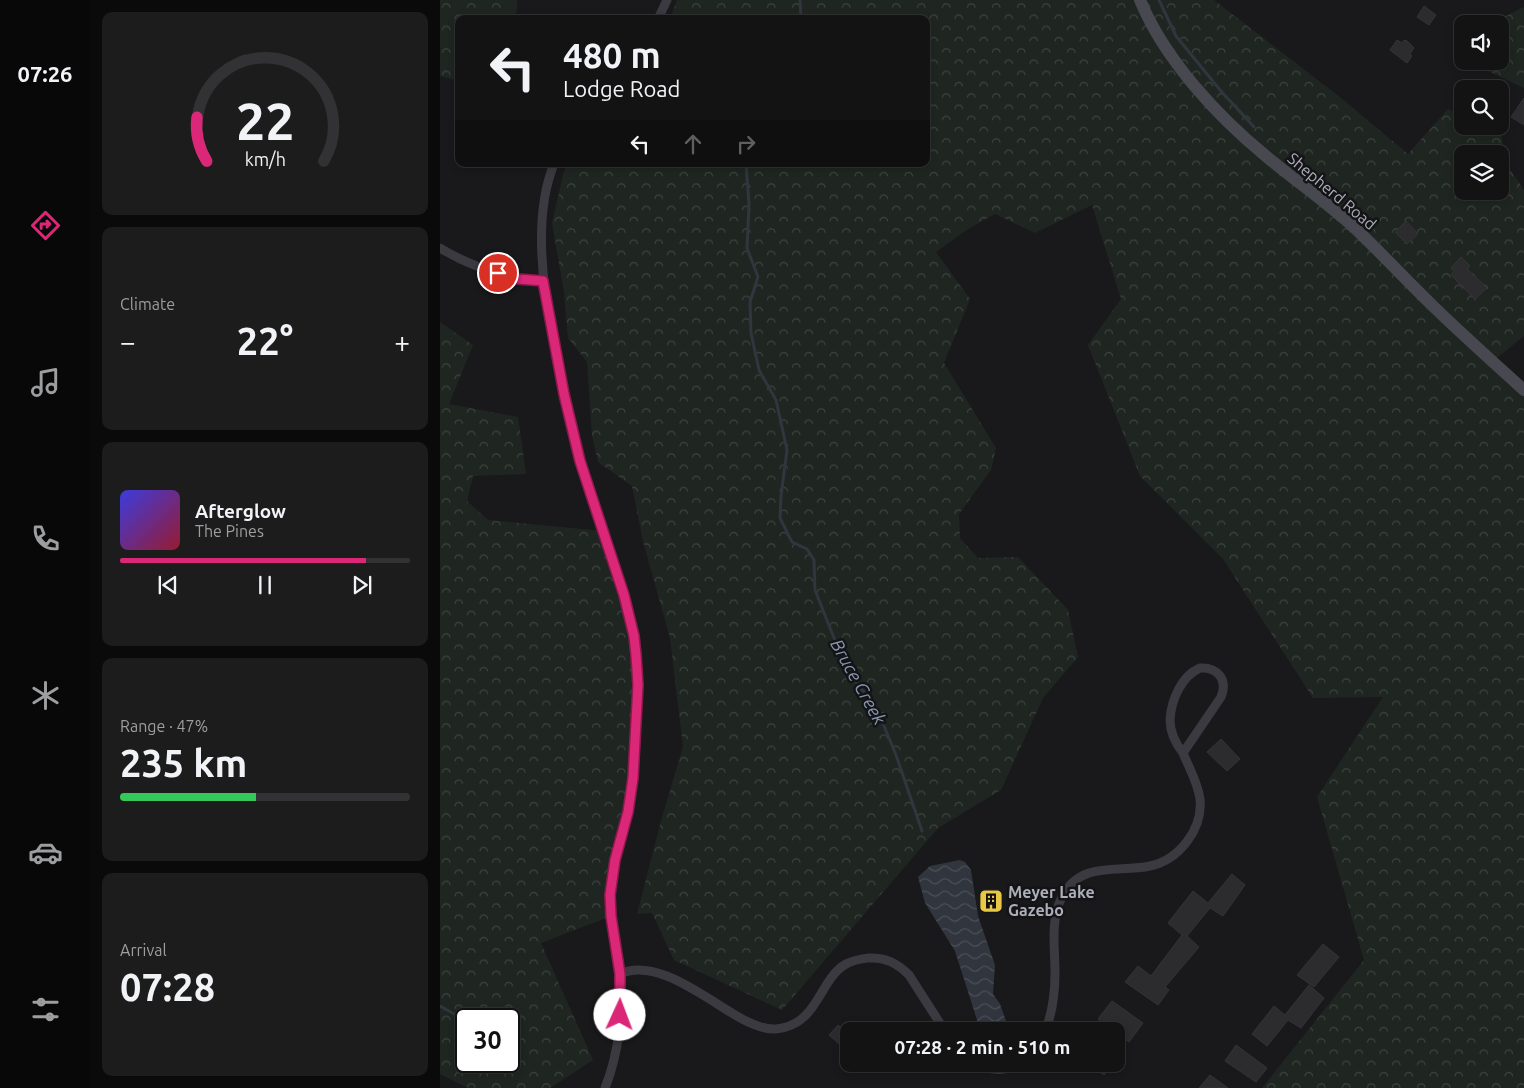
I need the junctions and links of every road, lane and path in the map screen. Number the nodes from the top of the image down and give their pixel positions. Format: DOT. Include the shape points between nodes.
graph roads {
  1 [pos="667,0"];
  2 [pos="1140,0"];
  3 [pos="660,15"];
  4 [pos="553,167"];
  5 [pos="440,248"];
  6 [pos="543,281"];
  7 [pos="1524,390"];
  8 [pos="1183,753"];
  9 [pos="620,974"];
  10 [pos="939,1022"];
  11 [pos="1048,1022"];
  12 [pos="605,1088"];
  1 -- 3 [label="street"];
  2 -- 7 [label="street, Shepherd Road" via="1175,62 1230,123 1358,231 1434,308"];
  4 -- 6 [label="street" via="544,200"];
  5 -- 6 [label="street" via="498,273"];
  6 -- 9 [label="street" via="580,461 624,595 634,636 638,685 633,778 610,895"];
  8 -- 8 [label="street" via="1224,690 1219,674 1207,668 1189,674 1176,693 1170,722"];
  8 -- 11 [label="street" via="1200,798 1197,823 1188,840 1170,858 1152,866 1092,872 1069,887 1055,917 1053,1002"];
  9 -- 10 [label="street" via="627,970 653,971 676,980 750,1023 773,1029 790,1026 806,1014 839,969 859,960 884,959 909,975"];
  9 -- 12 [label="street" via="615,1056"];
}
